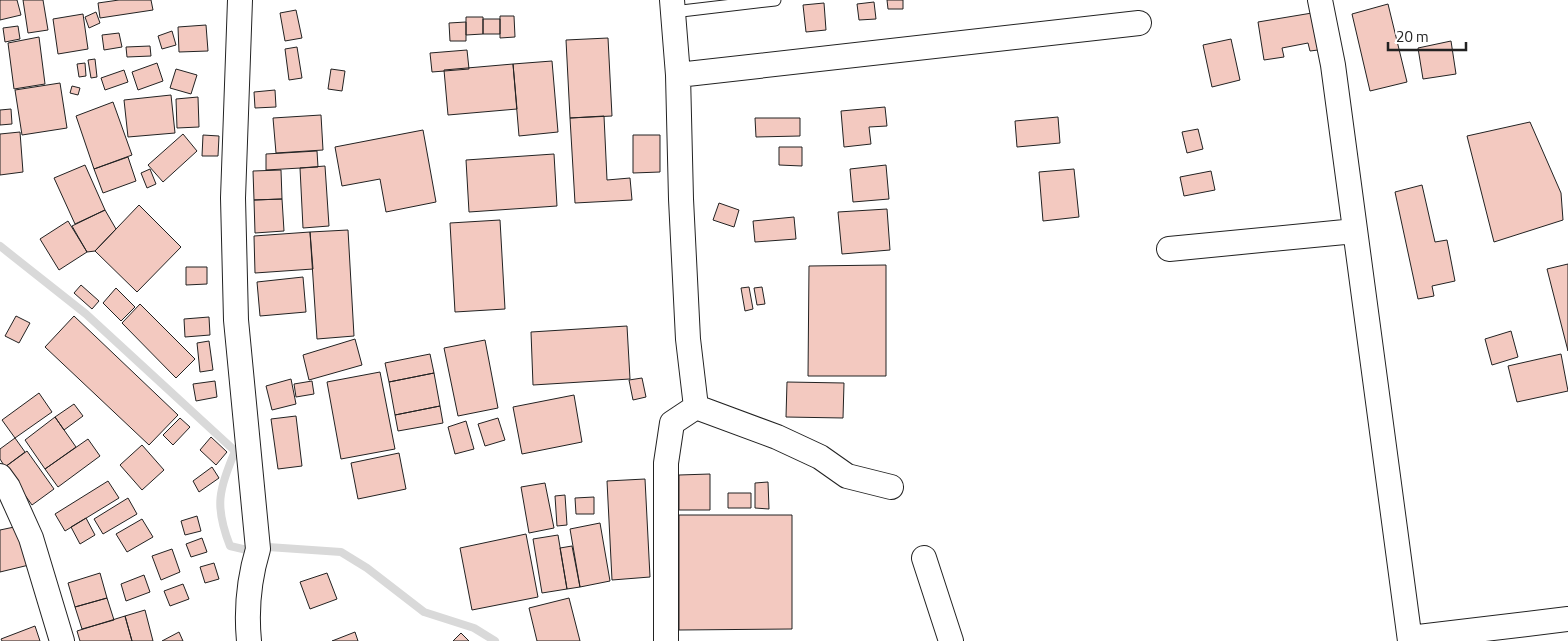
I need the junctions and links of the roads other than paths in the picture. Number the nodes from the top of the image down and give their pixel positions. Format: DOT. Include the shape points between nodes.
graph roads {
  1 [pos="240,0"];
  2 [pos="775,0"];
  3 [pos="1320,0"];
  4 [pos="672,6"];
  5 [pos="1139,23"];
  6 [pos="678,75"];
  7 [pos="1356,230"];
  8 [pos="1169,248"];
  9 [pos="696,407"];
  10 [pos="3,485"];
  11 [pos="891,487"];
  12 [pos="924,558"];
  13 [pos="1568,619"];
  14 [pos="1410,640"];
  15 [pos="62,641"];
  16 [pos="249,641"];
  17 [pos="666,641"];
  18 [pos="951,641"];
  1 -- 16 [label="street" via="233,198 236,320 258,549 251,574"];
  2 -- 4 [label="lane"];
  3 -- 7 [label="street" via="1333,65"];
  4 -- 6 [label="street"];
  5 -- 6 [label="street"];
  6 -- 9 [label="street" via="688,339"];
  7 -- 8 [label="street"];
  7 -- 14 [label="street"];
  9 -- 11 [label="street" via="777,436 820,457 848,476"];
  9 -- 17 [label="street" via="672,423 666,463"];
  10 -- 15 [label="street" via="31,538"];
  12 -- 18 [label="street"];
  13 -- 14 [label="street"];
}
